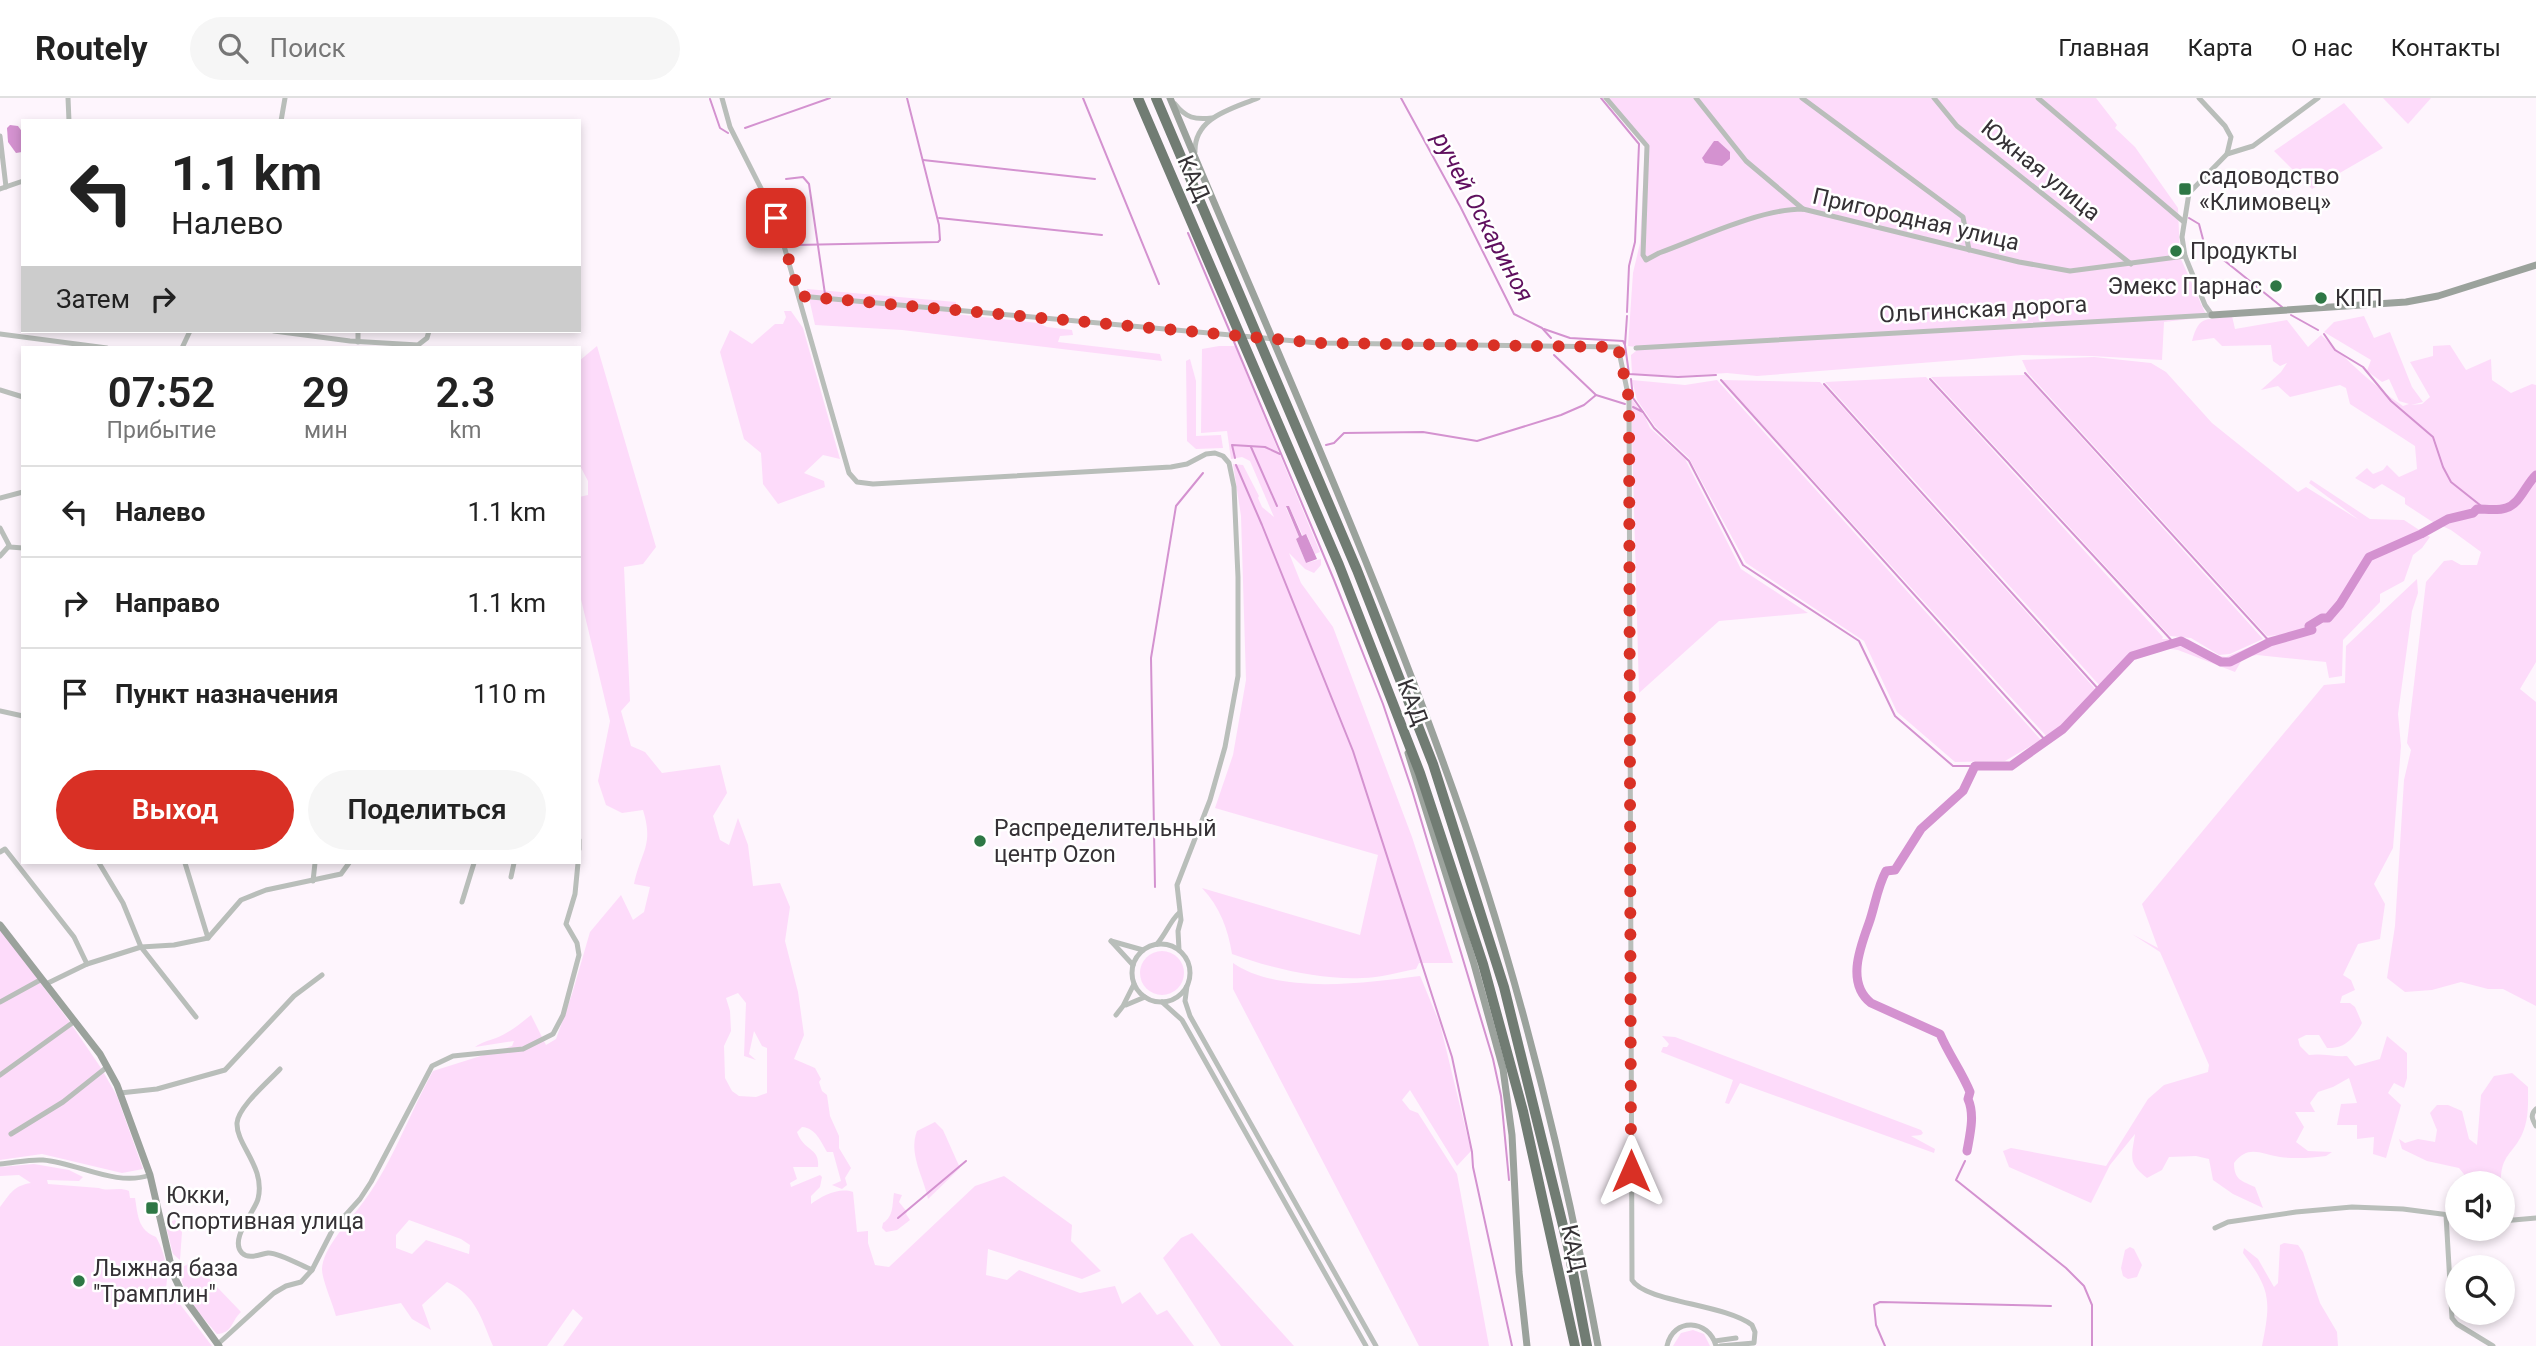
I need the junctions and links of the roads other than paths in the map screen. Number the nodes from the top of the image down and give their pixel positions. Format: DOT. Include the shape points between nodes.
graph roads {
  1 [pos="68,98"];
  2 [pos="285,98"];
  3 [pos="722,98"];
  4 [pos="1138,98"];
  5 [pos="1156,98"];
  6 [pos="1170,98"];
  7 [pos="1258,98"];
  8 [pos="1606,98"];
  9 [pos="1696,98"];
  10 [pos="1802,98"];
  11 [pos="1944,98"];
  12 [pos="2038,98"];
  13 [pos="2199,98"];
  14 [pos="2318,98"];
  15 [pos="1935,99"];
  16 [pos="1212,118"];
  17 [pos="69,119"];
  18 [pos="281,119"];
  19 [pos="0,136"];
  20 [pos="2227,154"];
  21 [pos="1196,162"];
  22 [pos="21,181"];
  23 [pos="3,188"];
  24 [pos="1802,209"];
  25 [pos="2184,222"];
  26 [pos="1969,250"];
  27 [pos="2185,257"];
  28 [pos="2132,264"];
  29 [pos="2536,265"];
  30 [pos="800,296"];
  31 [pos="2212,315"];
  32 [pos="289,333"];
  33 [pos="358,333"];
  34 [pos="428,333"];
  35 [pos="0,334"];
  36 [pos="358,342"];
  37 [pos="92,346"];
  38 [pos="1636,348"];
  39 [pos="0,390"];
  40 [pos="21,396"];
  41 [pos="21,493"];
  42 [pos="0,498"];
  43 [pos="0,528"];
  44 [pos="9,546"];
  45 [pos="21,548"];
  46 [pos="0,556"];
  47 [pos="1393,702"];
  48 [pos="0,711"];
  49 [pos="21,716"];
  50 [pos="0,852"];
  51 [pos="100,864"];
  52 [pos="185,864"];
  53 [pos="315,864"];
  54 [pos="348,864"];
  55 [pos="474,864"];
  56 [pos="514,864"];
  57 [pos="578,864"];
  58 [pos="512,877"];
  59 [pos="313,881"];
  60 [pos="462,902"];
  61 [pos="1179,913"];
  62 [pos="0,925"];
  63 [pos="208,938"];
  64 [pos="1157,944"];
  65 [pos="141,947"];
  66 [pos="1143,950"];
  67 [pos="1179,950"];
  68 [pos="87,964"];
  69 [pos="1133,965"];
  70 [pos="322,975"];
  71 [pos="44,981"];
  72 [pos="1134,984"];
  73 [pos="1187,986"];
  74 [pos="1145,997"];
  75 [pos="1162,1002"];
  76 [pos="0,1003"];
  77 [pos="1123,1006"];
  78 [pos="1116,1015"];
  79 [pos="196,1017"];
  80 [pos="75,1021"];
  81 [pos="107,1067"];
  82 [pos="279,1069"];
  83 [pos="0,1075"];
  84 [pos="120,1093"];
  85 [pos="2536,1109"];
  86 [pos="2536,1126"];
  87 [pos="11,1134"];
  88 [pos="0,1164"];
  89 [pos="150,1175"];
  90 [pos="2445,1215"];
  91 [pos="2536,1218"];
  92 [pos="2515,1220"];
  93 [pos="2215,1228"];
  94 [pos="2448,1241"];
  95 [pos="312,1270"];
  96 [pos="1736,1338"];
  97 [pos="1599,1343"];
  98 [pos="1666,1344"];
  99 [pos="1717,1344"];
  100 [pos="218,1345"];
  101 [pos="1366,1346"];
  102 [pos="1376,1346"];
  103 [pos="1527,1346"];
  104 [pos="1575,1346"];
  105 [pos="1587,1346"];
  106 [pos="2493,1346"];
  1 -- 17 [label="street"];
  2 -- 18 [label="street"];
  3 -- 30 [label="street" via="730,127 776,218"];
  4 -- 47 [label="highway, КАД" via="1339,565"];
  5 -- 105 [label="highway, КАД" via="1357,570 1433,764 1502,978 1568,1246"];
  6 -- 16 [label="street" via="1191,118"];
  6 -- 21 [label="street"];
  7 -- 16 [label="street"];
  8 -- 24 [label="street, Пригородная улица" via="1647,146 1646,260 1760,216"];
  9 -- 24 [label="street" via="1746,161"];
  10 -- 26 [label="street" via="1963,217"];
  11 -- 15 [label="street"];
  12 -- 25 [label="street"];
  13 -- 20 [label="street" via="2231,137"];
  14 -- 20 [label="street" via="2253,146"];
  15 -- 28 [label="street, Южная улица" via="1957,126"];
  16 -- 21 [label="street" via="1197,134"];
  19 -- 23 [label="street"];
  20 -- 25 [label="street" via="2191,190"];
  21 -- 97 [label="street" via="1284,362 1444,762 1510,969"];
  22 -- 23 [label="street"];
  24 -- 26 [label="street, Пригородная улица"];
  25 -- 27 [label="street"];
  26 -- 28 [label="street, Пригородная улица" via="2070,271"];
  27 -- 28 [label="street, Пригородная улица"];
  27 -- 31 [label="street"];
  29 -- 31 [label="street, Ольгинская дорога" via="2406,302"];
  30 -- 61 [label="street" via="849,473 857,482 1171,467 1215,453 1229,463 1238,577 1238,676 1210,800 1177,886"];
  30 -- 99 [label="street" via="1368,345 1618,347 1629,399 1632,1280 1654,1295 1703,1305 1752,1325 1755,1332 1754,1343"];
  31 -- 38 [label="street, Ольгинская дорога"];
  32 -- 36 [label="street"];
  33 -- 36 [label="street"];
  34 -- 36 [label="street" via="418,345"];
  35 -- 37 [label="street"];
  39 -- 40 [label="street"];
  41 -- 42 [label="street"];
  43 -- 44 [label="street"];
  44 -- 45 [label="street"];
  44 -- 46 [label="street"];
  47 -- 103 [label="street" via="1503,1069"];
  47 -- 104 [label="highway, КАД" via="1483,964 1523,1111"];
  48 -- 49 [label="street"];
  50 -- 68 [label="street" via="5,849 74,937"];
  51 -- 65 [label="street" via="123,903"];
  52 -- 63 [label="street"];
  53 -- 59 [label="street"];
  54 -- 59 [label="street" via="341,874"];
  55 -- 60 [label="street"];
  56 -- 58 [label="street"];
  57 -- 95 [label="street" via="566,924 579,955 563,1015 553,1034 518,1051 440,1060 429,1071 371,1182 333,1229"];
  59 -- 63 [label="street" via="241,900"];
  61 -- 64 [label="street"];
  61 -- 67 [label="street"];
  62 -- 71 [label="street"];
  63 -- 65 [label="street"];
  64 -- 66 [label="street"];
  64 -- 67 [label="street"];
  65 -- 68 [label="street"];
  65 -- 79 [label="street"];
  66 -- 69 [label="street"];
  66 -- 69 [label="street" via="1111,941"];
  67 -- 73 [label="street" via="1189,963"];
  68 -- 71 [label="street"];
  69 -- 72 [label="street"];
  70 -- 84 [label="street" via="294,996 225,1070 157,1089"];
  71 -- 76 [label="street"];
  71 -- 80 [label="street"];
  72 -- 74 [label="street"];
  72 -- 77 [label="street"];
  73 -- 75 [label="street" via="1177,998"];
  73 -- 102 [label="street" via="1190,1016"];
  74 -- 75 [label="street"];
  74 -- 77 [label="street"];
  75 -- 101 [label="street" via="1182,1020"];
  77 -- 78 [label="street"];
  80 -- 81 [label="street"];
  80 -- 83 [label="street"];
  81 -- 84 [label="street"];
  81 -- 87 [label="street" via="63,1102"];
  82 -- 95 [label="street" via="242,1109 237,1123 255,1165 258,1185 258,1199 239,1246 247,1256 271,1252"];
  84 -- 89 [label="street"];
  85 -- 86 [label="street" via="2532,1113"];
  88 -- 89 [label="street" via="44,1160 103,1174"];
  89 -- 100 [label="street" via="176,1282"];
  90 -- 93 [label="street" via="2352,1207 2228,1222"];
  91 -- 92 [label="street"];
  94 -- 106 [label="street" via="2452,1318"];
  95 -- 100 [label="street" via="301,1282 274,1293"];
  96 -- 99 [label="street"];
  98 -- 99 [label="street" via="1676,1329 1696,1324 1708,1330"];
}
